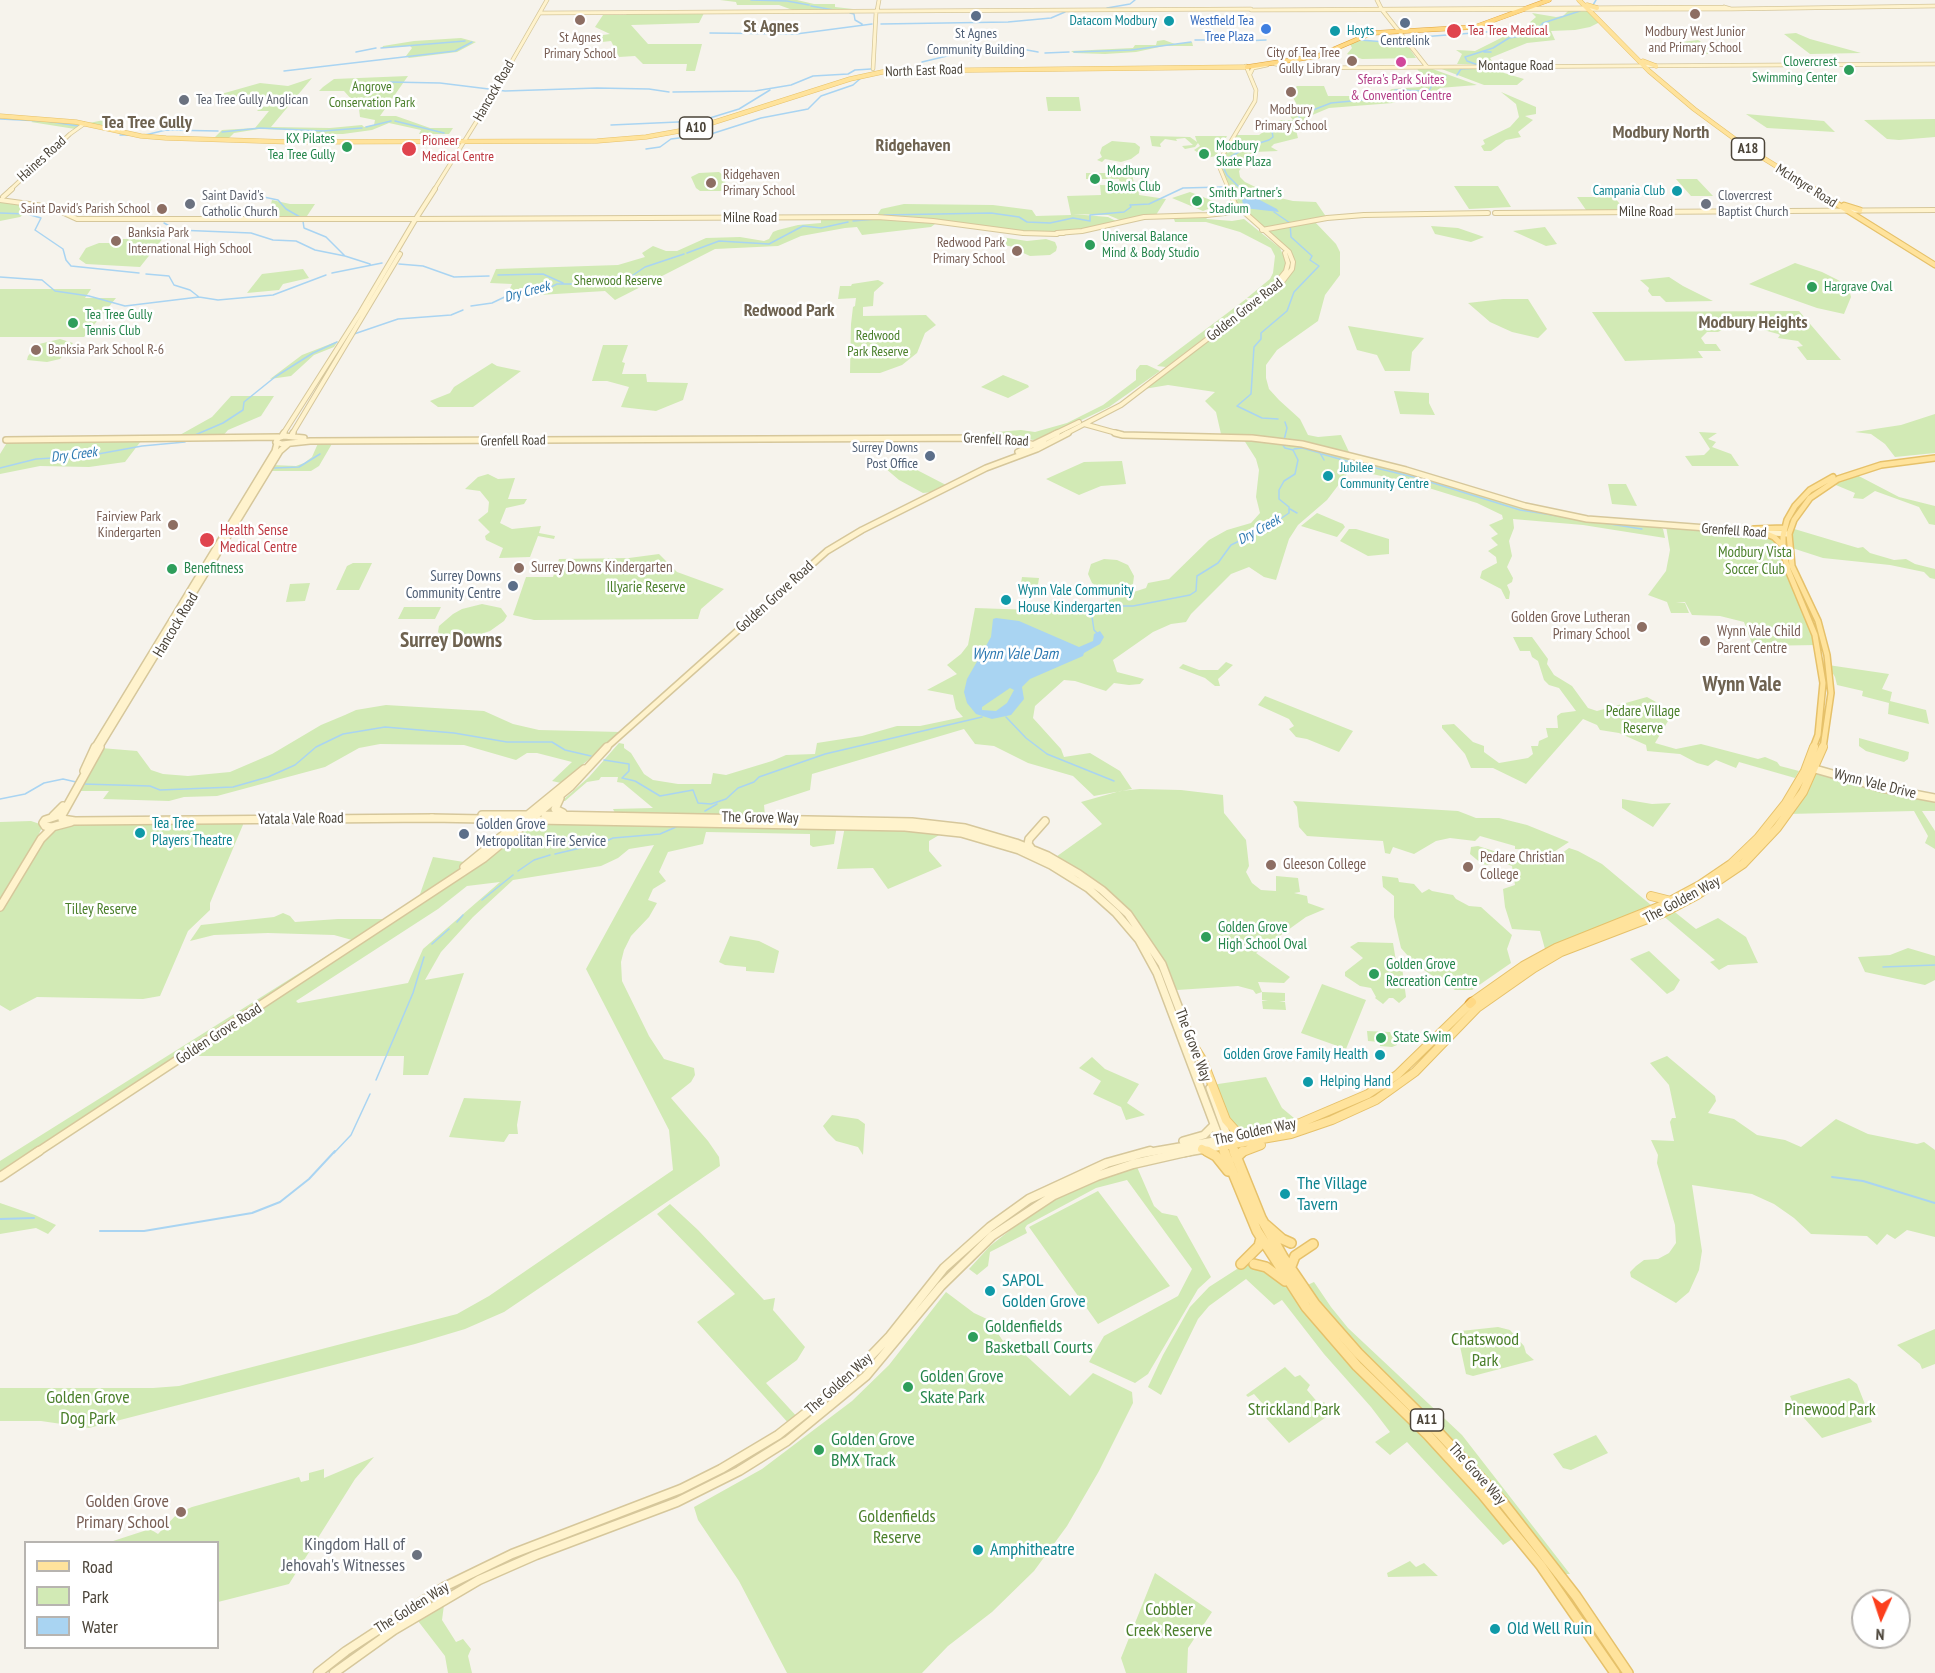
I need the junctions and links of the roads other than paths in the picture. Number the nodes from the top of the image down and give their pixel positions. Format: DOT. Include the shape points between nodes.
graph roads {
  1 [pos="547,0"];
  2 [pos="879,0"];
  3 [pos="1379,0"];
  4 [pos="1543,0"];
  5 [pos="1549,0"];
  6 [pos="1580,0"];
  7 [pos="1534,5"];
  8 [pos="1935,6"];
  9 [pos="1540,8"];
  10 [pos="1599,8"];
  11 [pos="1382,9"];
  12 [pos="1389,9"];
  13 [pos="1506,9"];
  14 [pos="1523,9"];
  15 [pos="1575,9"];
  16 [pos="1589,9"];
  17 [pos="878,12"];
  18 [pos="1512,12"];
  19 [pos="540,13"];
  20 [pos="1480,25"];
  21 [pos="1388,30"];
  22 [pos="1400,30"];
  23 [pos="1306,57"];
  24 [pos="1242,58"];
  25 [pos="1420,58"];
  26 [pos="1278,64"];
  27 [pos="1935,64"];
  28 [pos="1254,65"];
  29 [pos="1266,65"];
  30 [pos="1445,66"];
  31 [pos="1644,66"];
  32 [pos="1656,66"];
  33 [pos="1703,66"];
  34 [pos="1245,67"];
  35 [pos="1428,67"];
  36 [pos="1661,67"];
  37 [pos="1235,68"];
  38 [pos="873,70"];
  39 [pos="1654,71"];
  40 [pos="1248,74"];
  41 [pos="844,80"];
  42 [pos="0,116"];
  43 [pos="84,124"];
  44 [pos="465,139"];
  45 [pos="524,140"];
  46 [pos="260,141"];
  47 [pos="480,141"];
  48 [pos="534,141"];
  49 [pos="452,142"];
  50 [pos="461,146"];
  51 [pos="2,198"];
  52 [pos="1839,207"];
  53 [pos="1239,211"];
  54 [pos="1770,211"];
  55 [pos="1832,211"];
  56 [pos="1850,211"];
  57 [pos="1935,211"];
  58 [pos="1868,212"];
  59 [pos="1861,215"];
  60 [pos="419,218"];
  61 [pos="1263,230"];
  62 [pos="1935,263"];
  63 [pos="365,308"];
  64 [pos="1103,415"];
  65 [pos="1085,423"];
  66 [pos="1098,427"];
  67 [pos="1077,428"];
  68 [pos="1105,432"];
  69 [pos="1052,435"];
  70 [pos="1058,438"];
  71 [pos="1279,439"];
  72 [pos="2,440"];
  73 [pos="278,440"];
  74 [pos="291,440"];
  75 [pos="1023,440"];
  76 [pos="1034,445"];
  77 [pos="1022,450"];
  78 [pos="1030,451"];
  79 [pos="1935,456"];
  80 [pos="986,468"];
  81 [pos="248,500"];
  82 [pos="1517,502"];
  83 [pos="233,526"];
  84 [pos="1754,530"];
  85 [pos="1762,532"];
  86 [pos="1785,532"];
  87 [pos="1782,546"];
  88 [pos="1809,762"];
  89 [pos="592,764"];
  90 [pos="1815,769"];
  91 [pos="1805,771"];
  92 [pos="80,781"];
  93 [pos="570,787"];
  94 [pos="71,796"];
  95 [pos="1935,798"];
  96 [pos="498,815"];
  97 [pos="531,815"];
  98 [pos="594,815"];
  99 [pos="53,816"];
  100 [pos="61,818"];
  101 [pos="431,818"];
  102 [pos="492,819"];
  103 [pos="75,821"];
  104 [pos="1045,821"];
  105 [pos="841,823"];
  106 [pos="45,826"];
  107 [pos="55,826"];
  108 [pos="41,839"];
  109 [pos="499,839"];
  110 [pos="1019,847"];
  111 [pos="1031,848"];
  112 [pos="438,890"];
  113 [pos="1651,896"];
  114 [pos="1674,903"];
  115 [pos="0,907"];
  116 [pos="1118,909"];
  117 [pos="1662,909"];
  118 [pos="1174,994"];
  119 [pos="1165,995"];
  120 [pos="1447,1032"];
  121 [pos="1193,1045"];
  122 [pos="1372,1097"];
  123 [pos="1214,1125"];
  124 [pos="1294,1133"];
  125 [pos="1246,1136"];
  126 [pos="1225,1142"];
  127 [pos="1163,1148"];
  128 [pos="1202,1149"];
  129 [pos="1236,1158"];
  130 [pos="0,1177"];
  131 [pos="1234,1181"];
  132 [pos="1264,1223"];
  133 [pos="1261,1238"];
  134 [pos="1291,1243"];
  135 [pos="1313,1244"];
  136 [pos="1241,1264"];
  137 [pos="1254,1264"];
  138 [pos="1290,1269"];
  139 [pos="1289,1284"];
  140 [pos="318,1673"];
  141 [pos="334,1673"];
  142 [pos="1615,1673"];
  143 [pos="1628,1673"];
  1 -- 19 [label="main road, Hancock Road"];
  2 -- 17 [label="main road"];
  3 -- 11 [label="main road"];
  3 -- 12 [label="main road"];
  4 -- 14 [label="highway"];
  5 -- 7 [label="highway"];
  6 -- 16 [label="main road, McIntyre Road / A18"];
  7 -- 9 [label="main road"];
  7 -- 14 [label="highway"];
  8 -- 10 [label="main road"];
  9 -- 14 [label="main road"];
  9 -- 16 [label="main road"];
  10 -- 16 [label="main road"];
  10 -- 16 [label="main road"];
  11 -- 12 [label="main road"];
  11 -- 17 [label="main road"];
  11 -- 22 [label="main road"];
  12 -- 13 [label="main road"];
  12 -- 14 [label="main road"];
  12 -- 22 [label="main road"];
  13 -- 14 [label="main road"];
  13 -- 18 [label="main road"];
  14 -- 15 [label="main road"];
  14 -- 18 [label="highway"];
  14 -- 20 [label="highway"];
  15 -- 16 [label="main road"];
  16 -- 31 [label="main road, McIntyre Road / A18"];
  17 -- 19 [label="main road"];
  17 -- 38 [label="main road"];
  18 -- 20 [label="highway"];
  19 -- 44 [label="main road, Hancock Road"];
  20 -- 22 [label="highway"];
  20 -- 22 [label="highway"];
  21 -- 22 [label="highway"];
  21 -- 22 [label="main road"];
  21 -- 23 [label="highway, North East Road / A10" via="1365,33"];
  22 -- 25 [label="main road"];
  22 -- 35 [label="main road"];
  23 -- 26 [label="highway, North East Road / A10"];
  23 -- 29 [label="highway, North East Road / A10"];
  24 -- 28 [label="highway"];
  25 -- 30 [label="main road" via="1429,65"];
  25 -- 35 [label="main road"];
  26 -- 29 [label="highway, North East Road / A10"];
  26 -- 35 [label="main road, Montague Road"];
  27 -- 33 [label="main road, Montague Road"];
  28 -- 29 [label="highway, North East Road / A10"];
  28 -- 34 [label="highway, North East Road / A10"];
  29 -- 34 [label="highway, North East Road / A10"];
  29 -- 40 [label="main road"];
  30 -- 31 [label="main road, Montague Road"];
  30 -- 35 [label="main road, Montague Road"];
  31 -- 32 [label="main road"];
  31 -- 36 [label="main road, Montague Road"];
  31 -- 39 [label="main road, McIntyre Road / A18"];
  31 -- 52 [label="main road, McIntyre Road / A18" via="1747,148"];
  32 -- 33 [label="main road, Montague Road"];
  33 -- 36 [label="main road, Montague Road"];
  34 -- 37 [label="main road, North East Road / A10"];
  34 -- 38 [label="main road, North East Road / A10"];
  34 -- 40 [label="main road, Golden Grove Road"];
  36 -- 39 [label="main road"];
  37 -- 38 [label="main road, North East Road / A10"];
  37 -- 40 [label="main road"];
  38 -- 41 [label="main road, North East Road / A10"];
  39 -- 52 [label="main road, McIntyre Road / A18" via="1728,130"];
  40 -- 53 [label="main road, Golden Grove Road" via="1256,90 1255,100 1225,148 1218,168 1230,203"];
  41 -- 45 [label="main road, North East Road / A10" via="675,131 611,139"];
  41 -- 48 [label="main road, North East Road / A10" via="675,133 615,140"];
  42 -- 43 [label="main road, North East Road"];
  43 -- 46 [label="main road, North East Road" via="154,137"];
  43 -- 51 [label="main road, Haines Road"];
  44 -- 45 [label="main road, North East Road / A10"];
  44 -- 46 [label="main road, North East Road"];
  44 -- 47 [label="main road, North East Road / A10"];
  44 -- 49 [label="main road, North East Road"];
  44 -- 50 [label="main road, Hancock Road"];
  45 -- 48 [label="main road"];
  46 -- 49 [label="main road, North East Road"];
  47 -- 48 [label="main road, North East Road / A10"];
  47 -- 50 [label="main road"];
  49 -- 50 [label="main road"];
  50 -- 60 [label="main road, Hancock Road"];
  51 -- 60 [label="main road, Milne Road" via="51,207 76,219"];
  52 -- 54 [label="main road, Milne Road"];
  52 -- 55 [label="main road"];
  52 -- 56 [label="main road, McIntyre Road / A18"];
  52 -- 59 [label="main road"];
  52 -- 59 [label="main road"];
  53 -- 60 [label="main road, Milne Road" via="1140,217 1057,234 877,218"];
  53 -- 61 [label="main road, Golden Grove Road"];
  54 -- 55 [label="main road, Milne Road"];
  54 -- 61 [label="main road, Milne Road" via="1364,215"];
  55 -- 56 [label="main road, Milne Road"];
  56 -- 58 [label="main road, Milne Road"];
  56 -- 59 [label="main road, McIntyre Road / A18"];
  56 -- 59 [label="main road, Milne Road"];
  57 -- 58 [label="main road, Milne Road"];
  57 -- 59 [label="main road, Milne Road"];
  58 -- 59 [label="main road"];
  59 -- 62 [label="main road, McIntyre Road / A18"];
  60 -- 63 [label="main road, Hancock Road"];
  61 -- 64 [label="main road, Golden Grove Road" via="1289,252 1293,262 1289,276 1142,391"];
  61 -- 65 [label="main road, Golden Grove Road" via="1287,256 1286,271 1280,279 1124,399"];
  63 -- 73 [label="main road, Hancock Road"];
  63 -- 74 [label="main road, Hancock Road" via="293,430"];
  64 -- 65 [label="main road, Golden Grove Road"];
  64 -- 66 [label="main road"];
  65 -- 66 [label="main road, Grenfell Road"];
  65 -- 67 [label="main road, Golden Grove Road"];
  65 -- 68 [label="main road, Grenfell Road"];
  65 -- 69 [label="main road, Golden Grove Road"];
  66 -- 71 [label="main road, Grenfell Road" via="1126,434 1241,434"];
  67 -- 68 [label="main road"];
  67 -- 70 [label="main road, Golden Grove Road"];
  68 -- 71 [label="main road, Grenfell Road" via="1128,436"];
  69 -- 75 [label="main road"];
  69 -- 76 [label="main road, Golden Grove Road"];
  70 -- 76 [label="main road"];
  70 -- 78 [label="main road, Golden Grove Road"];
  71 -- 82 [label="main road, Grenfell Road" via="1389,465"];
  72 -- 73 [label="main road"];
  73 -- 74 [label="main road"];
  73 -- 74 [label="main road"];
  73 -- 81 [label="main road, Hancock Road"];
  74 -- 75 [label="main road, Grenfell Road"];
  74 -- 81 [label="main road, Hancock Road"];
  75 -- 76 [label="main road, Grenfell Road"];
  75 -- 77 [label="main road" via="1026,446"];
  76 -- 77 [label="main road, Golden Grove Road"];
  76 -- 78 [label="main road"];
  77 -- 80 [label="main road, Golden Grove Road"];
  78 -- 80 [label="main road, Golden Grove Road"];
  79 -- 86 [label="main road, The Golden Way" via="1875,463 1832,477 1792,509"];
  80 -- 89 [label="main road, Golden Grove Road" via="827,551"];
  81 -- 83 [label="main road, Hancock Road"];
  82 -- 84 [label="main road, Grenfell Road" via="1607,518"];
  82 -- 85 [label="main road, Grenfell Road" via="1606,522"];
  83 -- 92 [label="main road, Hancock Road"];
  83 -- 92 [label="main road, Hancock Road" via="224,534 97,742"];
  84 -- 86 [label="main road"];
  85 -- 86 [label="main road, Grenfell Road"];
  85 -- 87 [label="main road"];
  86 -- 87 [label="main road, The Golden Way"];
  86 -- 90 [label="main road, The Golden Way" via="1792,566 1818,621 1830,676 1827,730"];
  87 -- 88 [label="main road, The Golden Way" via="1788,572 1813,627 1822,669 1822,710"];
  88 -- 90 [label="main road"];
  88 -- 91 [label="main road, The Golden Way"];
  89 -- 93 [label="main road, Golden Grove Road"];
  89 -- 97 [label="main road, Golden Grove Road"];
  90 -- 91 [label="main road"];
  90 -- 95 [label="main road, Wynn Vale Drive"];
  90 -- 114 [label="main road, The Golden Way" via="1788,814 1743,864 1712,885"];
  91 -- 114 [label="main road, The Golden Way" via="1758,838 1716,875"];
  92 -- 94 [label="main road, Hancock Road"];
  93 -- 97 [label="main road, Golden Grove Road"];
  93 -- 98 [label="main road" via="555,804 556,811"];
  94 -- 99 [label="main road, Hancock Road"];
  94 -- 100 [label="main road, Hancock Road"];
  96 -- 97 [label="main road, Yatala Vale Road / A11"];
  96 -- 97 [label="main road"];
  96 -- 101 [label="main road, Yatala Vale Road / A11"];
  97 -- 98 [label="main road, The Grove Way / A11"];
  97 -- 102 [label="main road, A11"];
  97 -- 105 [label="main road, The Grove Way / A11"];
  97 -- 109 [label="main road, Golden Grove Road"];
  97 -- 112 [label="main road, Golden Grove Road" via="484,858"];
  98 -- 105 [label="main road, The Grove Way / A11"];
  99 -- 100 [label="main road, Yatala Vale Road"];
  99 -- 106 [label="main road, Hancock Road" via="44,821"];
  100 -- 103 [label="main road, Yatala Vale Road / A11"];
  100 -- 107 [label="main road, Hancock Road"];
  101 -- 102 [label="main road, A11"];
  101 -- 103 [label="main road, Yatala Vale Road / A11"];
  102 -- 109 [label="main road" via="506,825"];
  103 -- 107 [label="main road, Yatala Vale Road / A11"];
  104 -- 111 [label="main road" via="1029,839"];
  105 -- 110 [label="main road, The Grove Way / A11" via="953,826 990,834"];
  106 -- 107 [label="main road, A11"];
  106 -- 108 [label="main road"];
  107 -- 108 [label="main road"];
  108 -- 115 [label="main road"];
  109 -- 112 [label="main road, Golden Grove Road"];
  110 -- 111 [label="main road, The Grove Way / A11"];
  110 -- 116 [label="main road, The Grove Way / A11"];
  111 -- 116 [label="main road, The Grove Way / A11" via="1079,874"];
  112 -- 130 [label="main road, Golden Grove Road"];
  113 -- 114 [label="main road"];
  114 -- 117 [label="main road, The Golden Way"];
  116 -- 118 [label="main road, The Grove Way / A11" via="1150,943"];
  116 -- 119 [label="main road, The Grove Way / A11" via="1146,952"];
  117 -- 120 [label="main road, The Golden Way" via="1561,952"];
  117 -- 120 [label="main road, The Golden Way" via="1556,948 1523,966 1471,1003"];
  118 -- 119 [label="main road"];
  118 -- 121 [label="main road, The Grove Way / A11"];
  119 -- 123 [label="main road, The Grove Way / A11"];
  120 -- 122 [label="main road, The Golden Way"];
  120 -- 122 [label="main road, The Golden Way" via="1415,1072"];
  121 -- 125 [label="main road" via="1226,1120"];
  121 -- 126 [label="main road, The Grove Way / A11"];
  122 -- 124 [label="main road, The Golden Way" via="1332,1120"];
  122 -- 125 [label="main road, The Golden Way" via="1300,1123"];
  123 -- 126 [label="main road, The Grove Way / A11"];
  123 -- 127 [label="main road" via="1198,1138"];
  124 -- 126 [label="main road, The Golden Way"];
  124 -- 129 [label="main road" via="1248,1148"];
  125 -- 126 [label="main road, The Golden Way"];
  126 -- 127 [label="main road, The Golden Way"];
  126 -- 128 [label="main road, The Golden Way"];
  126 -- 129 [label="main road, The Grove Way / A11"];
  126 -- 131 [label="main road, The Grove Way / A11"];
  127 -- 140 [label="main road, The Golden Way" via="1078,1175 1029,1199 990,1227 944,1268 890,1336 838,1388 752,1451 673,1492 512,1554 444,1587"];
  128 -- 131 [label="main road" via="1219,1158"];
  128 -- 141 [label="main road, The Golden Way" via="1113,1170 1034,1207 967,1258 872,1369 787,1441 677,1502 479,1580 394,1629"];
  129 -- 132 [label="main road, The Grove Way / A11"];
  131 -- 133 [label="main road, The Grove Way / A11"];
  132 -- 134 [label="main road"];
  132 -- 138 [label="main road, The Grove Way / A11"];
  133 -- 136 [label="main road" via="1259,1246"];
  133 -- 139 [label="main road, The Grove Way / A11"];
  135 -- 138 [label="main road" via="1295,1256"];
  137 -- 139 [label="main road" via="1266,1267"];
  138 -- 143 [label="main road, The Grove Way / A11" via="1344,1338 1464,1458 1521,1525"];
  139 -- 142 [label="main road, The Grove Way / A11" via="1337,1344 1432,1439 1507,1524"];
}
